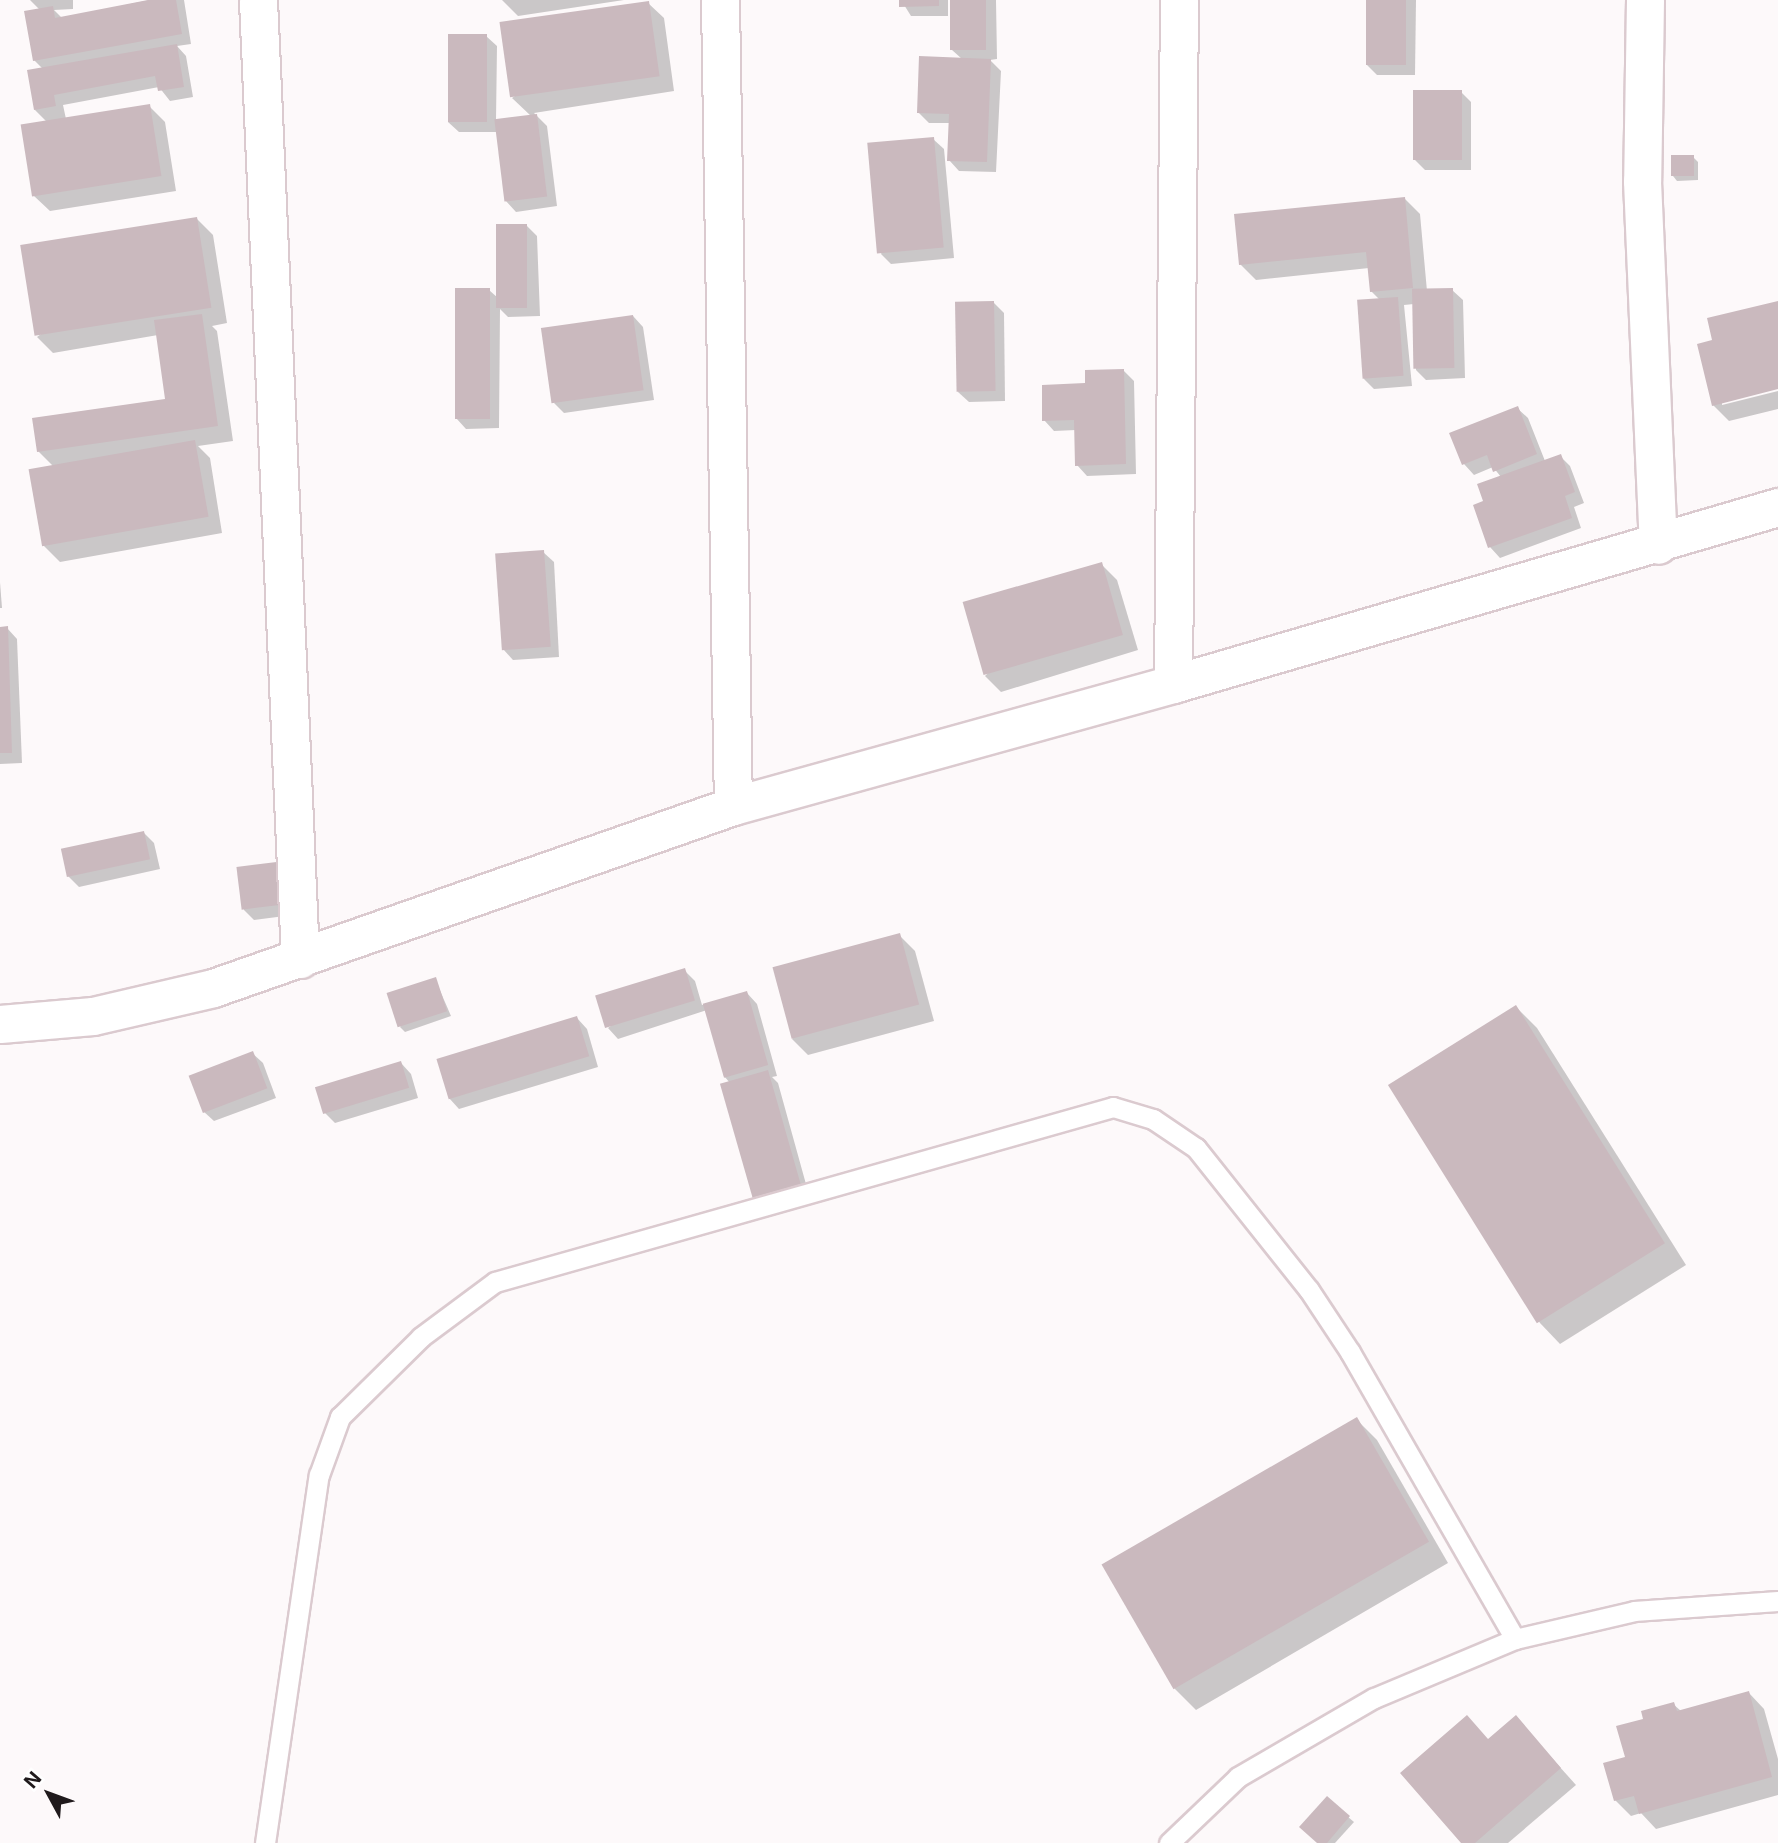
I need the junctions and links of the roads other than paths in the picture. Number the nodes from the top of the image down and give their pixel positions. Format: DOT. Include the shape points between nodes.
graph roads {
  1 [pos="258,0"];
  2 [pos="720,0"];
  3 [pos="1179,0"];
  4 [pos="1645,0"];
  5 [pos="1778,507"];
  6 [pos="1658,545"];
  7 [pos="1173,684"];
  8 [pos="733,806"];
  9 [pos="300,959"];
  10 [pos="0,1024"];
  11 [pos="1778,1601"];
  12 [pos="1515,1639"];
  13 [pos="265,1843"];
  14 [pos="1169,1843"];
  1 -- 9 [label="street"];
  2 -- 8 [label="street"];
  3 -- 7 [label="street"];
  4 -- 6 [label="street" via="1642,181"];
  5 -- 6 [label="street"];
  6 -- 7 [label="street"];
  7 -- 8 [label="street"];
  8 -- 9 [label="street"];
  9 -- 10 [label="street" via="213,988 93,1016"];
  11 -- 12 [label="lane" via="1634,1611"];
  12 -- 13 [label="lane" via="1350,1352 1309,1290 1196,1148 1153,1119 1112,1107 495,1282 421,1337 340,1417 318,1475"];
  12 -- 14 [label="lane" via="1374,1698 1238,1777"];
}
